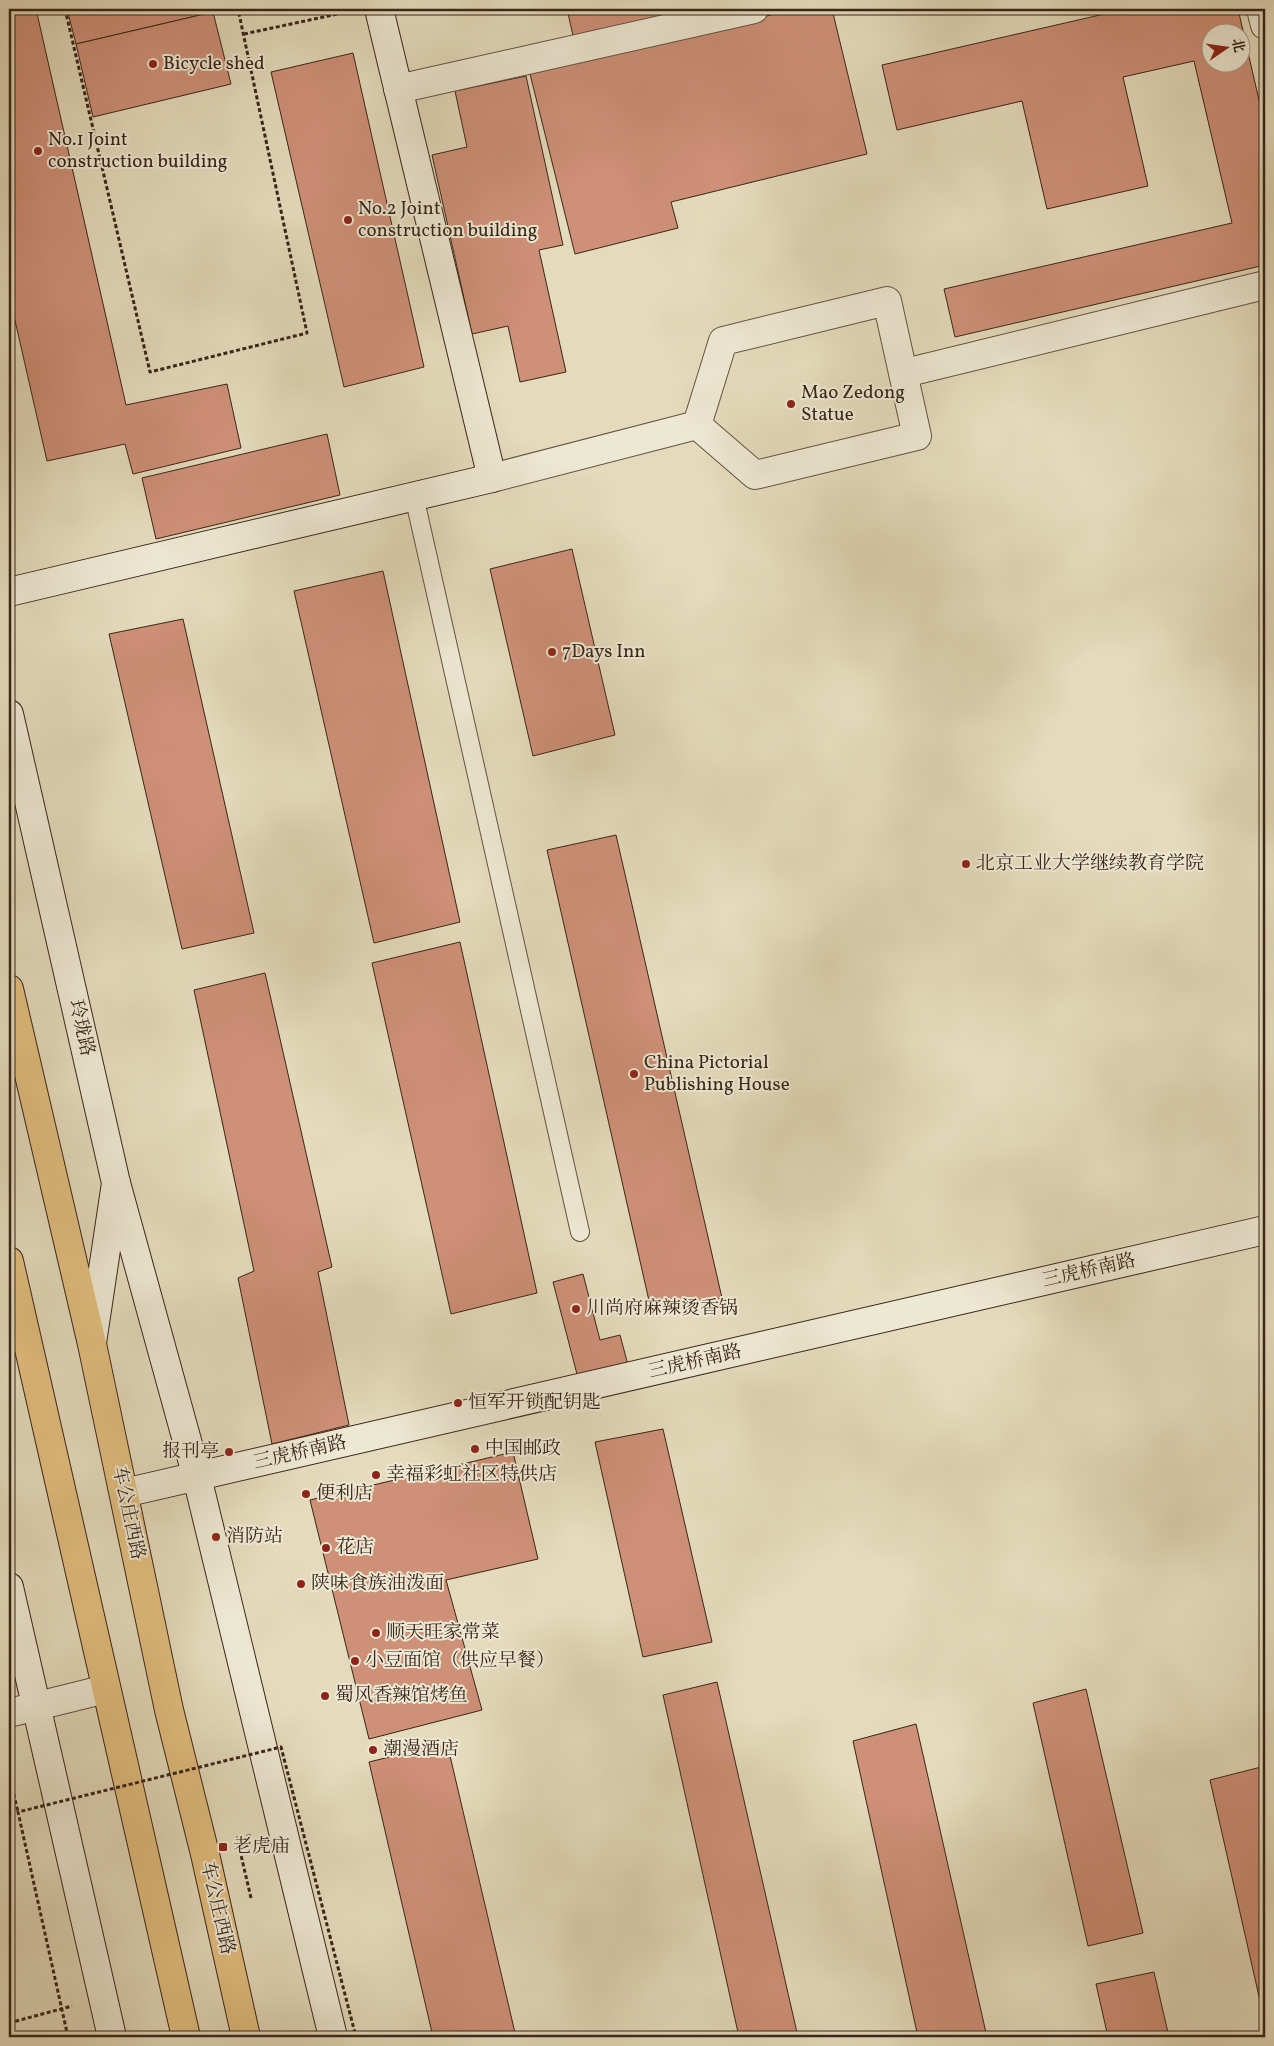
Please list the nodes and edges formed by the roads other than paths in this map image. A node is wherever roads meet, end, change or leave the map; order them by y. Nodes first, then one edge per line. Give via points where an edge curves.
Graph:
1 (379, 9) edge
2 (754, 9) edge
3 (1261, 9) edge
4 (1265, 25) edge
5 (398, 89) junction
6 (1265, 285) edge
7 (905, 373) junction
8 (697, 425) junction
9 (492, 478) junction
10 (414, 496) junction
11 (9, 592) edge
12 (9, 714) edge
13 (9, 989) edge
14 (116, 1183) junction
15 (1265, 1230) edge
16 (580, 1232) dead end
17 (9, 1261) edge
18 (92, 1344) junction
19 (197, 1477) junction
20 (124, 1493) junction
21 (9, 1587) edge
22 (106, 1689) junction
23 (36, 1706) junction
24 (9, 1714) edge
25 (112, 2037) edge
26 (186, 2037) edge
27 (246, 2037) edge
28 (333, 2037) edge

1 - 5 street
2 - 5 street
3 - 4 street
5 - 9 street
6 - 7 street
7 - 8 street via 917,436 756,475
7 - 8 street via 887,301 723,340
8 - 9 street
9 - 10 street
10 - 11 street
10 - 16 lane
12 - 14 street, 玲珑路
13 - 18 main road, 车公庄西路
14 - 18 street, 玲珑路
14 - 19 street
15 - 19 street, 三虎桥南路
17 - 22 main road
18 - 20 main road, 车公庄西路
19 - 20 street, 三虎桥南路
19 - 28 street
20 - 27 main road, 车公庄西路 via 169,1710
21 - 23 street
22 - 23 street
22 - 26 main road
23 - 24 street
23 - 25 street

